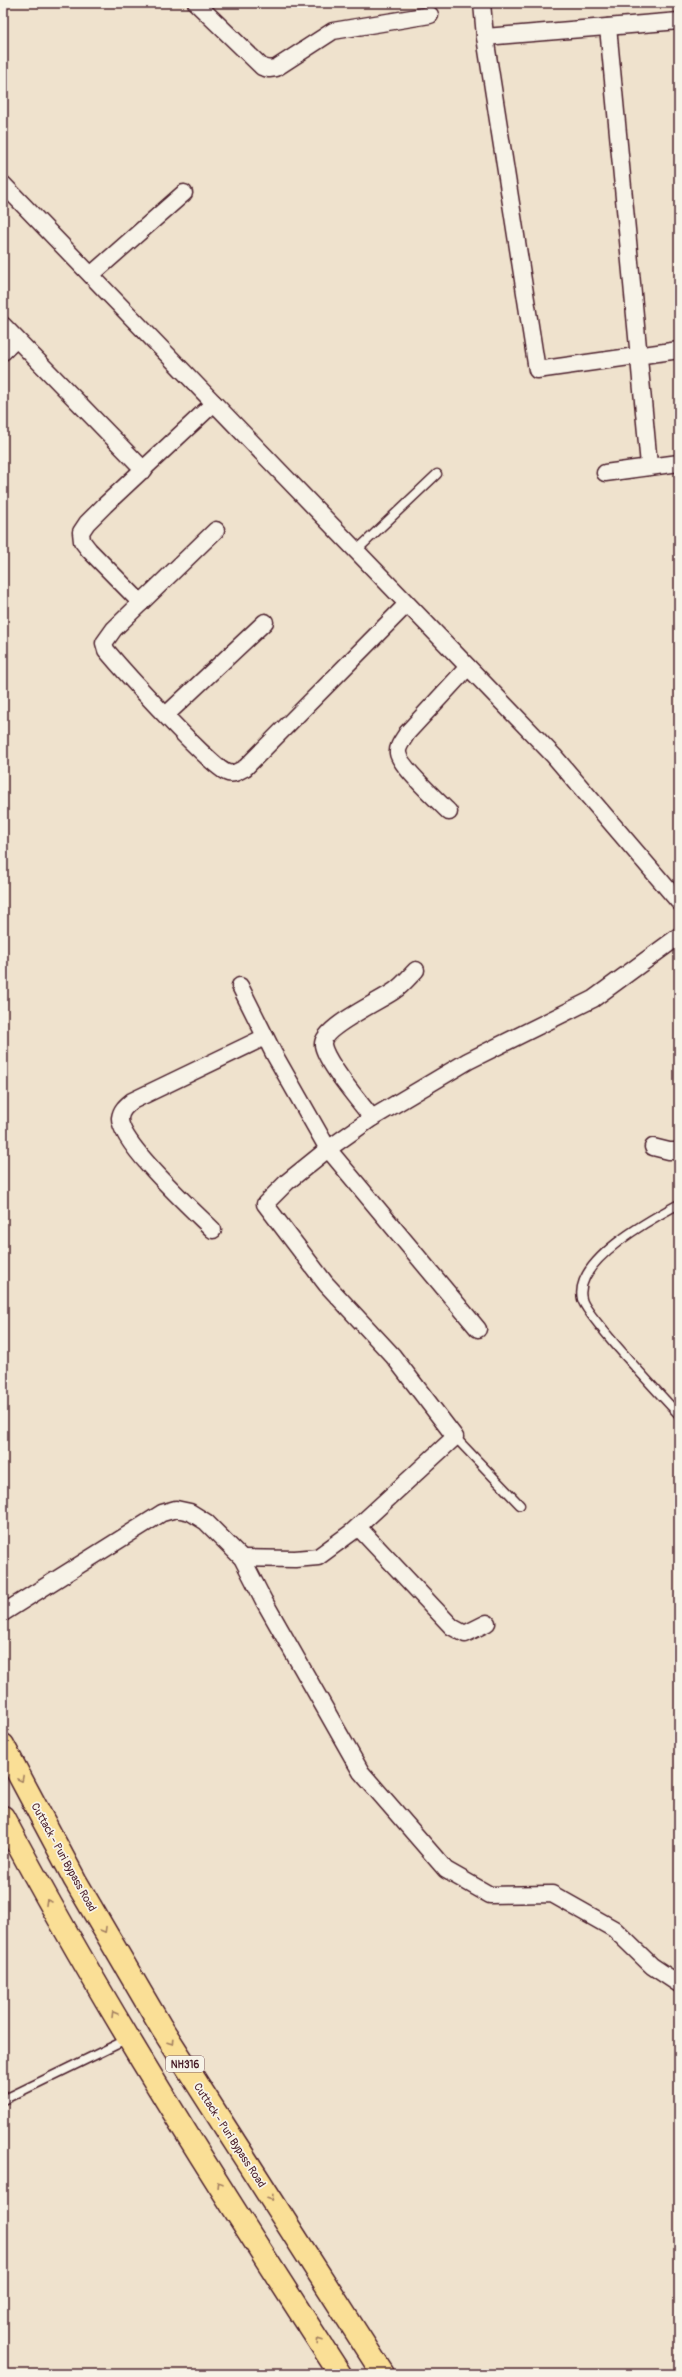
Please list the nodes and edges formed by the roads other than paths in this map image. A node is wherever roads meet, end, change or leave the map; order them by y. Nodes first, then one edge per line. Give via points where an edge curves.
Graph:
1 (196, 3) edge
2 (482, 3) edge
3 (430, 15) dead end
4 (679, 21) edge
5 (608, 27) junction
6 (485, 37) junction
7 (3, 184) edge
8 (184, 194) dead end
9 (91, 275) junction
10 (3, 326) edge
11 (16, 340) junction
12 (679, 350) edge
13 (3, 352) edge
14 (638, 356) junction
15 (214, 403) junction
16 (679, 463) edge
17 (649, 465) junction
18 (144, 470) junction
19 (605, 473) dead end
20 (437, 474) dead end
21 (216, 530) dead end
22 (356, 551) junction
23 (141, 603) junction
24 (407, 604) junction
25 (265, 622) dead end
26 (468, 667) junction
27 (166, 715) junction
28 (449, 812) dead end
29 (677, 896) edge
30 (679, 936) edge
31 (416, 970) dead end
32 (240, 986) dead end
33 (265, 1037) junction
34 (372, 1118) junction
35 (653, 1147) dead end
36 (328, 1149) junction
37 (679, 1151) edge
38 (679, 1204) edge
39 (213, 1230) dead end
40 (478, 1329) dead end
41 (679, 1415) edge
42 (455, 1437) junction
43 (520, 1505) dead end
44 (358, 1527) junction
45 (242, 1558) junction
46 (3, 1613) edge
47 (487, 1623) dead end
48 (3, 1745) edge
49 (3, 1817) edge
50 (679, 1984) edge
51 (129, 2038) junction
52 (3, 2100) edge
53 (340, 2374) edge
54 (383, 2374) edge

1 - 3 street via 233,37 255,62 269,69 276,68 333,31
2 - 6 street
4 - 5 street
5 - 6 street
5 - 14 street
6 - 14 street via 537,370
7 - 9 street
8 - 9 street
9 - 15 street
10 - 11 street
11 - 13 street
11 - 18 street
12 - 14 street
14 - 17 street
15 - 18 street
15 - 22 street
16 - 17 street
17 - 19 street
18 - 23 street via 87,523 81,532 82,541
20 - 22 lane
21 - 23 street
22 - 24 street
23 - 27 street via 104,643 106,650 118,664
24 - 26 street
24 - 27 street via 245,768 234,774 221,770
25 - 27 street
26 - 28 street via 407,733 398,753 404,766
26 - 29 street via 554,756
30 - 34 street via 593,999 468,1061
31 - 34 street via 396,990 340,1023 324,1038 323,1044 330,1061
32 - 33 street
33 - 36 street
33 - 39 street via 132,1101 122,1110 120,1119 123,1131 163,1182
34 - 36 street
35 - 37 street
36 - 40 street
36 - 42 street via 287,1182 265,1204 326,1284 393,1356
38 - 41 lane via 650,1219 598,1258 586,1274 581,1290 582,1300 595,1319
42 - 43 lane
42 - 44 street
44 - 45 street via 318,1557
44 - 47 street via 452,1627 465,1634
45 - 46 street via 206,1522 190,1512 176,1509 162,1513
45 - 50 street via 361,1772 446,1870 490,1895 552,1894 614,1928 652,1966
48 -> 54 highway, Cuttack - Puri Bypass Road / NH316 via 75,1880 161,2026
51 -> 49 highway, NH316 via 80,1958
51 - 52 lane
53 -> 51 highway, NH316

